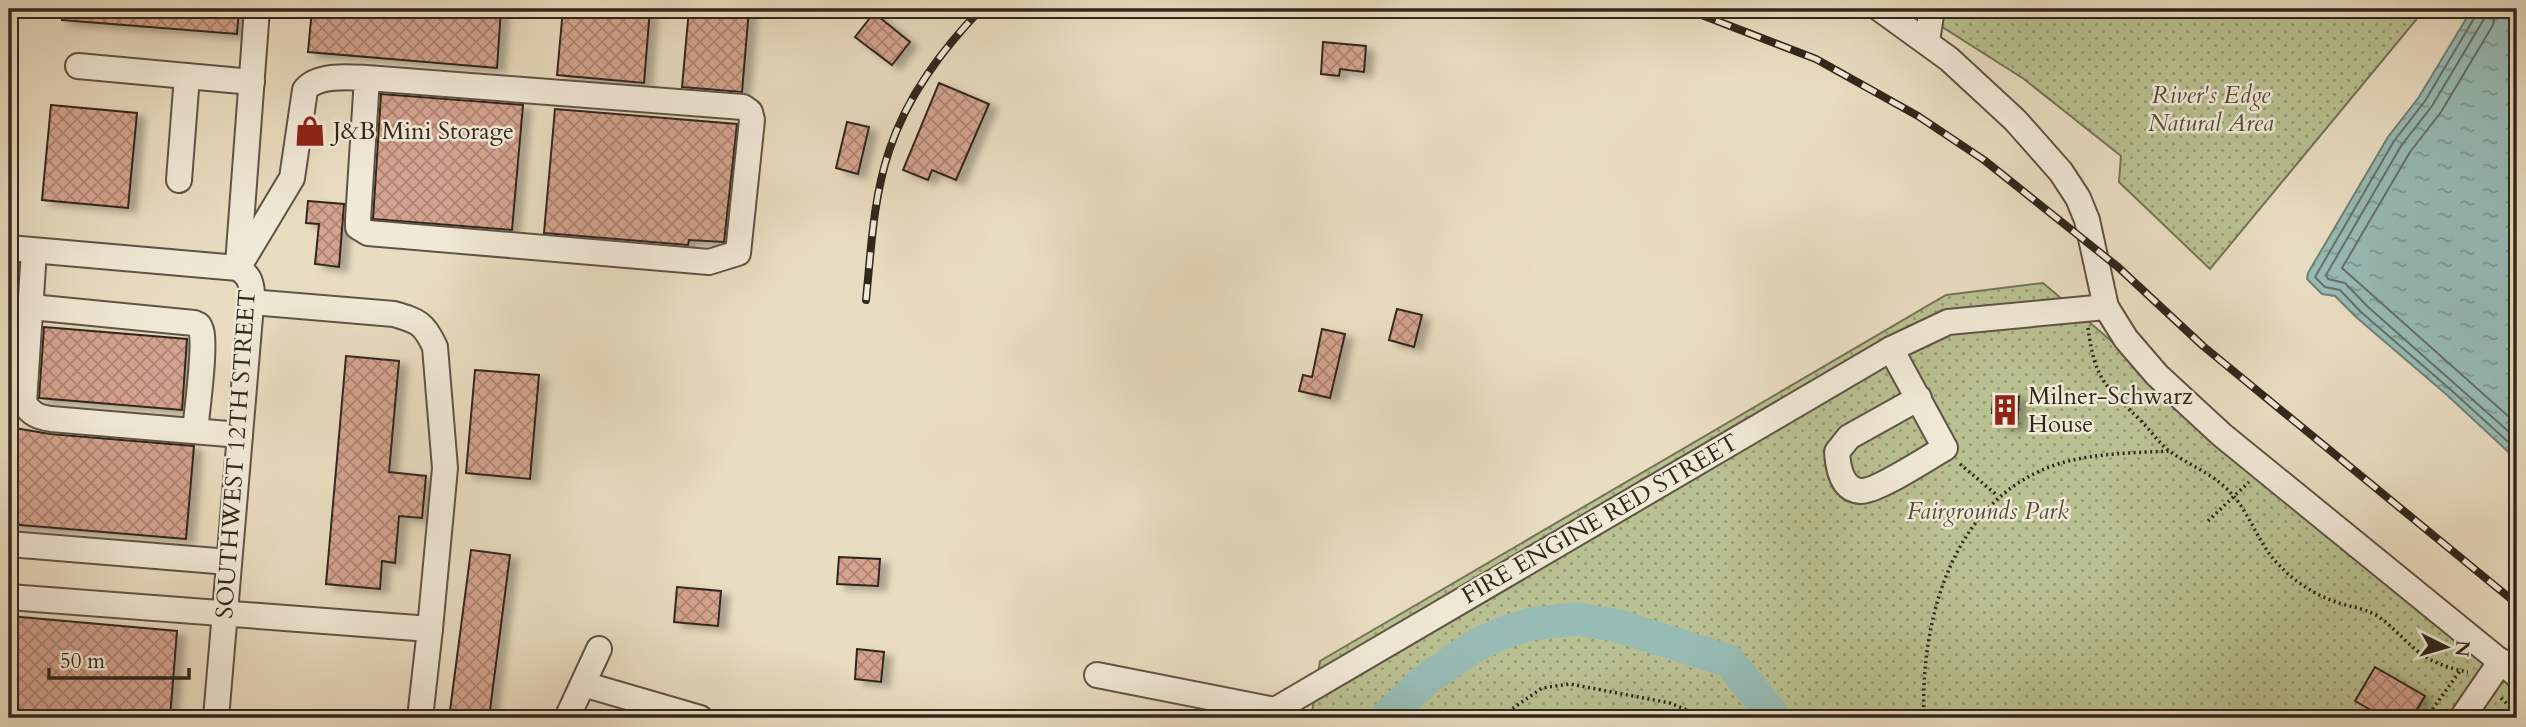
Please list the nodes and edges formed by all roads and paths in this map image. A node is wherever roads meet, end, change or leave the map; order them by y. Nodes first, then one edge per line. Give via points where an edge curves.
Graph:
1 (257, 9) edge
2 (1881, 9) edge
3 (1932, 9) edge
4 (1927, 41) junction
5 (78, 66) dead end
6 (187, 76) junction
7 (368, 78) junction
8 (252, 82) junction
9 (179, 180) dead end
10 (9, 248) edge
11 (34, 251) junction
12 (242, 271) junction
13 (251, 302) junction
14 (31, 307) junction
15 (2096, 307) junction
16 (1891, 349) junction
17 (1919, 398) junction
18 (195, 431) junction
19 (240, 435) junction
20 (1945, 448) junction
21 (2169, 452) junction
22 (2263, 468) junction
23 (1998, 496) junction
24 (2234, 496) junction
25 (2208, 522) dead end
26 (9, 544) edge
27 (229, 562) junction
28 (9, 597) edge
29 (224, 615) junction
30 (430, 629) junction
31 (599, 649) dead end
32 (2509, 668) edge
33 (2460, 671) junction
34 (1097, 675) dead end
35 (583, 684) junction
36 (2486, 684) junction
37 (2517, 713) edge
38 (216, 718) edge
39 (420, 718) edge
40 (567, 718) edge
41 (700, 718) edge
42 (1499, 718) edge
43 (1707, 718) edge
44 (1924, 718) edge
45 (2426, 718) edge
46 (2462, 718) edge

1 - 8 street, SOUTHWEST 12TH STREET
2 - 4 street
3 - 4 street
4 - 15 street via 2015,120 2078,198 2087,220
5 - 6 street
6 - 8 street
6 - 9 street
7 - 7 street via 743,107 752,120 738,253 709,262 368,233 358,220
7 - 12 street via 327,78 307,85 292,178
8 - 12 street, SOUTHWEST 12TH STREET
10 - 11 street
11 - 12 street
11 - 14 street
12 - 13 street, SOUTHWEST 12TH STREET via 251,283
13 - 19 street, SOUTHWEST 12TH STREET
13 - 30 street via 394,314 416,320 427,330 435,346 445,468
14 - 18 street via 24,403 30,412 51,419
14 - 18 street via 199,325 202,340
15 - 16 street, FIRE ENGINE RED STREET via 1948,322
15 - 21 path via 2090,341 2101,377
15 - 22 street via 2157,375
16 - 17 street
16 - 34 street, FIRE ENGINE RED STREET via 1275,710
17 - 20 street
17 - 20 street via 1849,437 1837,452 1838,472 1848,486 1861,491
18 - 19 street
19 - 27 street, SOUTHWEST 12TH STREET
20 - 23 path
21 - 23 path via 2058,464
21 - 24 path via 2214,478
22 - 24 path
22 - 32 street
23 - 44 path via 1962,543 1940,595 1924,666
24 - 25 path
24 - 33 path via 2267,551 2290,576 2324,597 2375,615 2422,655
26 - 27 street
27 - 29 street, SOUTHWEST 12TH STREET
28 - 29 street
29 - 30 street
29 - 38 street, SOUTHWEST 12TH STREET
30 - 39 street
31 - 35 street
32 - 36 street
33 - 36 path via 2473,673
33 - 45 path
35 - 40 street
35 - 41 street
36 - 37 path
36 - 46 street
42 - 43 path via 1542,688 1570,684 1670,703

